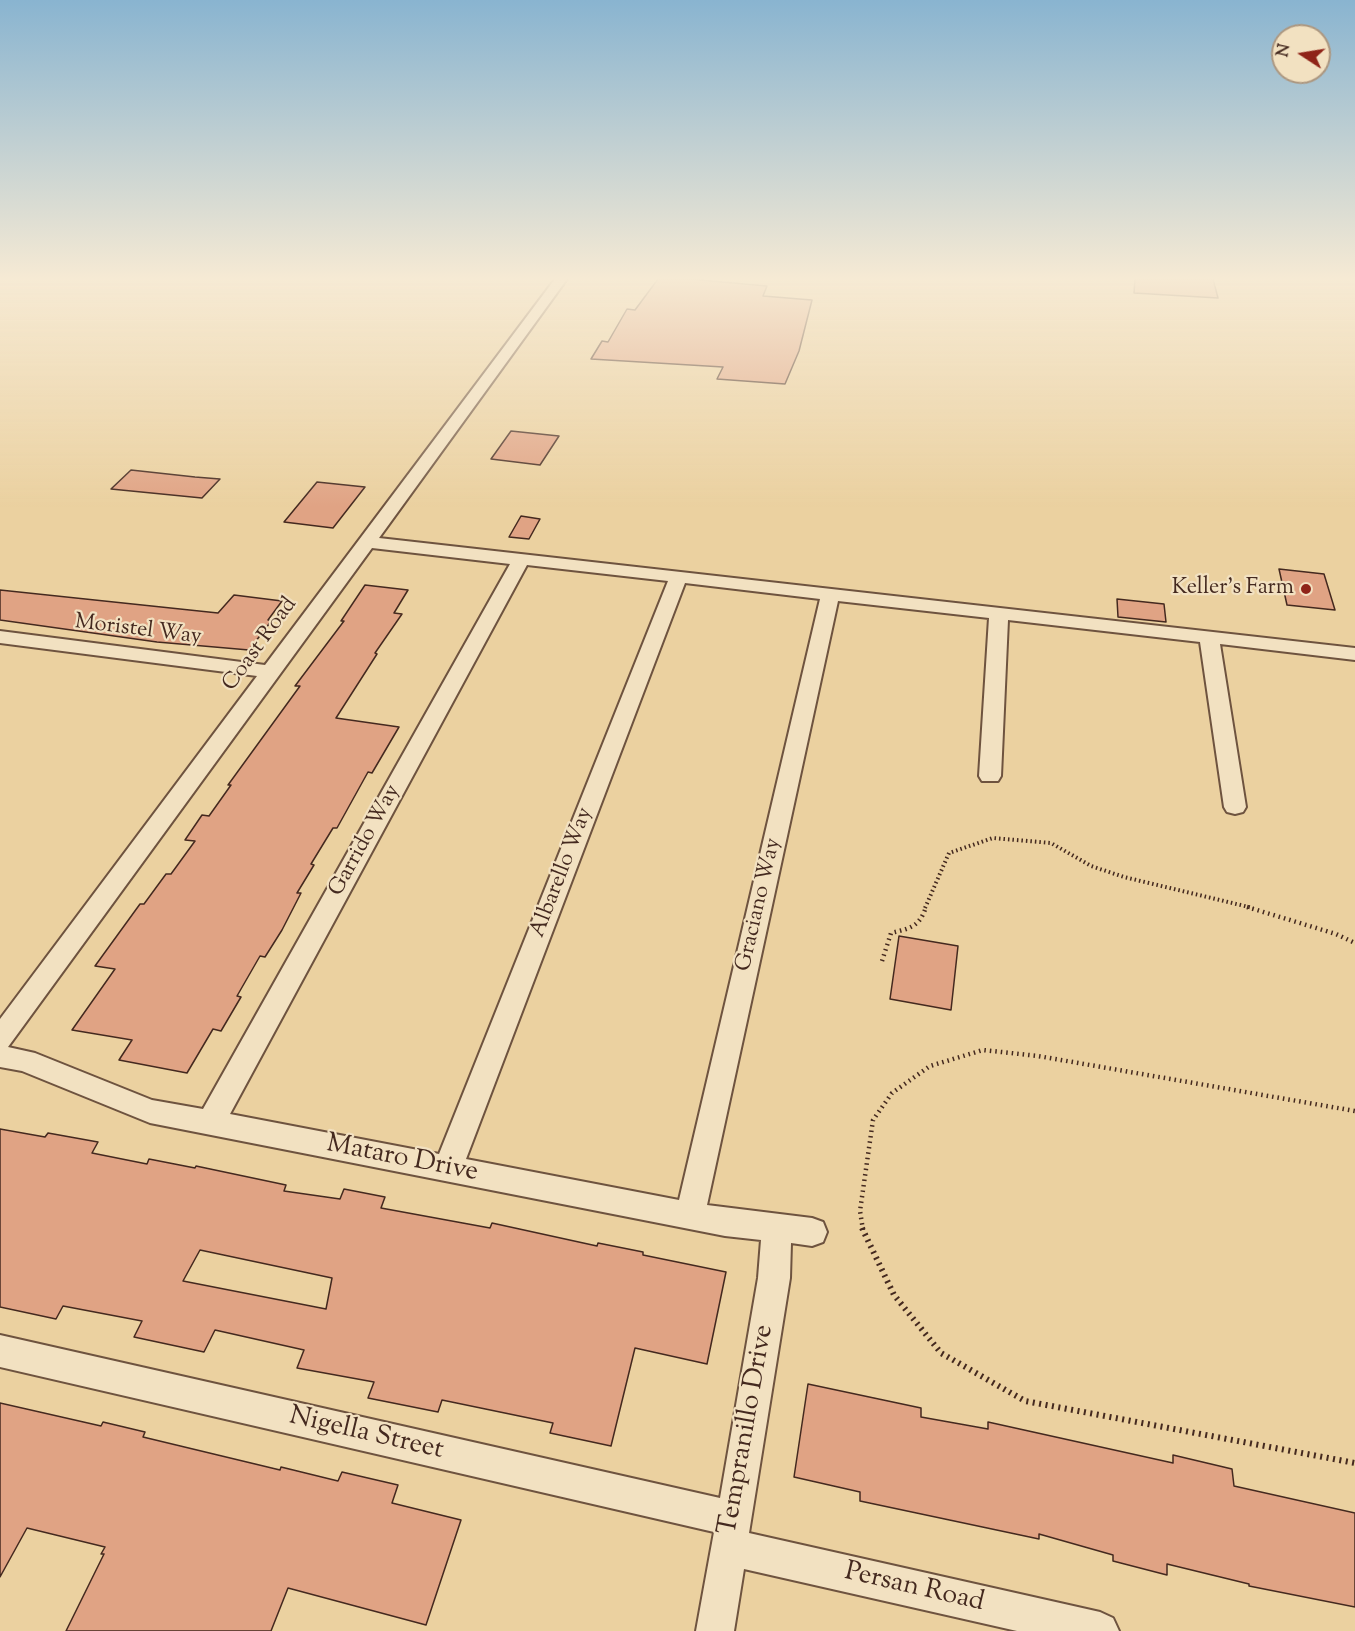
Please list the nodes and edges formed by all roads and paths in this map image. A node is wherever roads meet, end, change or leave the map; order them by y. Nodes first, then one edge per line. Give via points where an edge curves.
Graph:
1 (505, 355) edge
2 (367, 542) junction
3 (521, 560) junction
4 (678, 578) junction
5 (830, 595) junction
6 (999, 614) junction
7 (0, 637) edge
8 (1209, 637) junction
9 (1355, 654) edge
10 (270, 672) junction
11 (990, 776) dead end
12 (1235, 807) dead end
13 (1355, 944) edge
14 (882, 961) dead end
15 (0, 1039) edge
16 (0, 1056) edge
17 (1355, 1111) edge
18 (211, 1122) junction
19 (448, 1169) junction
20 (690, 1215) junction
21 (777, 1229) junction
22 (812, 1232) dead end
23 (0, 1351) edge
24 (1355, 1463) edge
25 (731, 1533) junction
26 (715, 1631) edge
27 (1100, 1631) edge

1 - 2 street, Coast Road
2 - 3 street
2 - 10 street, Coast Road
3 - 4 street
3 - 18 street, Garrido Way
4 - 5 street
4 - 19 street, Albarello Way
5 - 6 street
5 - 20 street, Graciano Way
6 - 8 street
6 - 11 street
7 - 10 street, Moristel Way
8 - 9 street
8 - 12 street
10 - 15 street, Coast Road
13 - 14 path via 1336,934 1253,908 1124,877 1091,866 1051,843 993,838 949,853 921,921 891,933
16 - 18 street, Mataro Drive via 25,1061 150,1111
17 - 24 path via 983,1050 930,1066 892,1093 873,1120 860,1211 863,1233 894,1295 941,1353 1025,1401
18 - 19 street, Mataro Drive
19 - 20 street, Mataro Drive
20 - 21 street, Mataro Drive
21 - 22 street, Mataro Drive
21 - 25 street, Tempranillo Drive via 774,1278
23 - 25 street, Nigella Street
25 - 26 street, Tempranillo Drive
25 - 27 street, Persan Road

